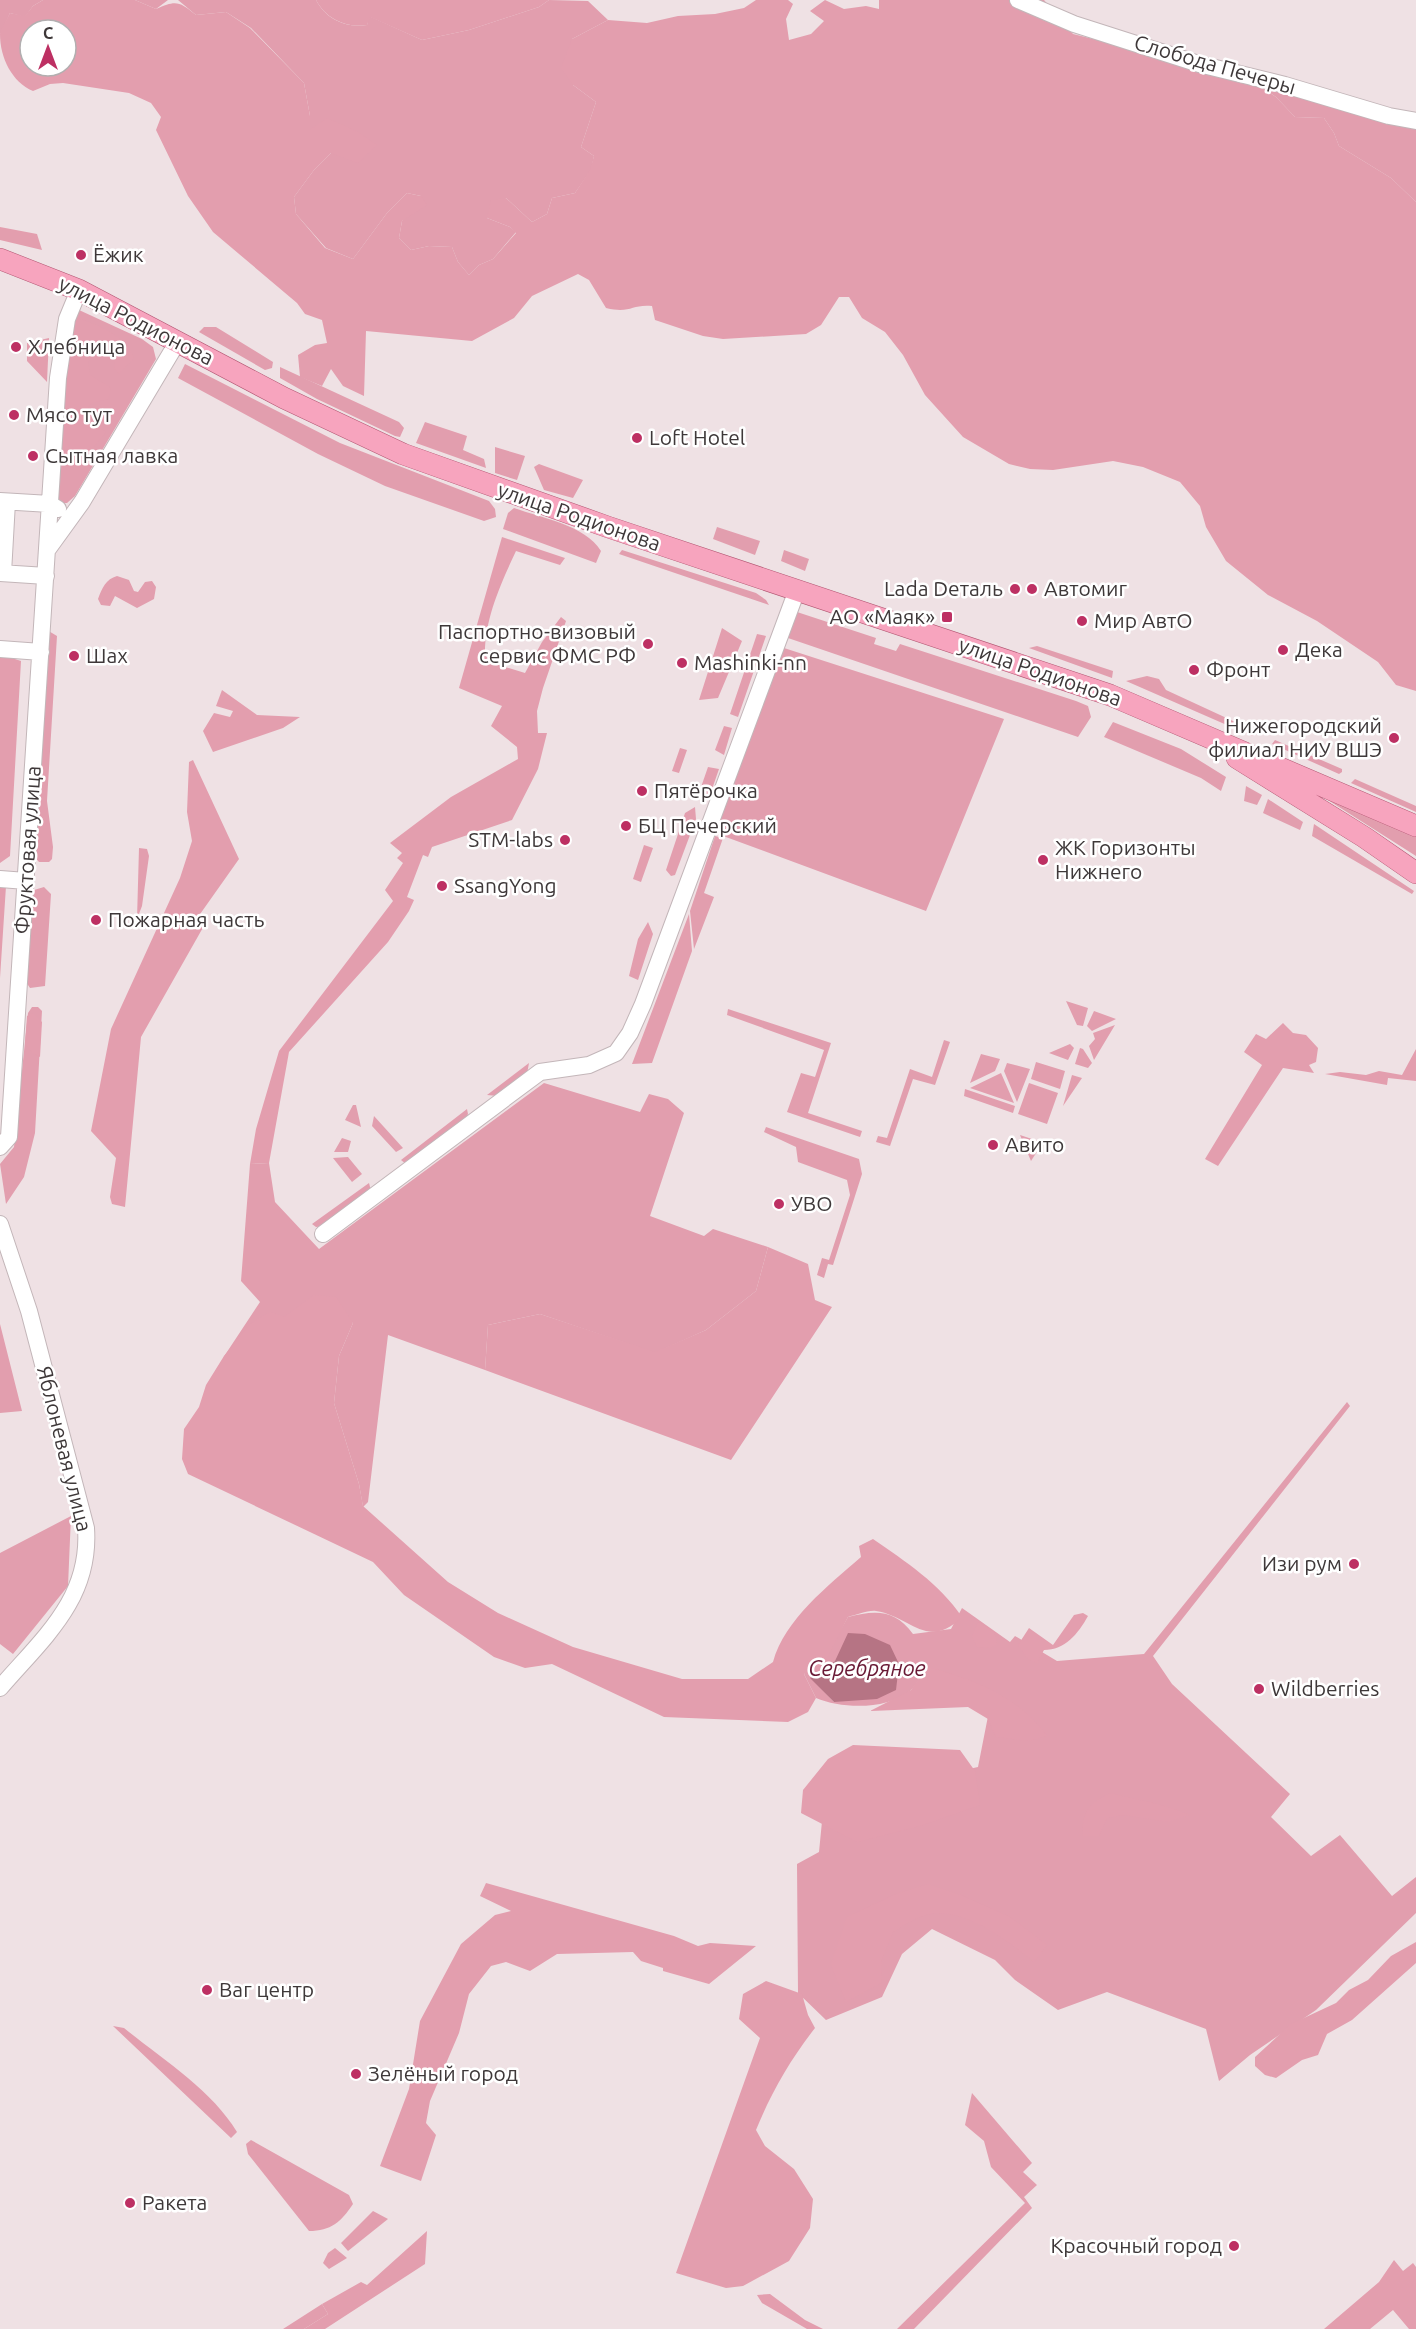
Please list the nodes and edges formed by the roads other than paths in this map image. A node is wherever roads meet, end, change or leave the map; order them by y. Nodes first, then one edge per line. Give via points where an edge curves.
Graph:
1 (1018, 0) edge
2 (1416, 121) edge
3 (0, 260) edge
4 (79, 290) junction
5 (178, 341) junction
6 (4, 502) edge
7 (50, 504) junction
8 (75, 511) junction
9 (47, 550) junction
10 (2, 573) edge
11 (46, 576) junction
12 (797, 590) junction
13 (0, 649) edge
14 (41, 652) junction
15 (1180, 723) junction
16 (1416, 826) edge
17 (1416, 873) edge
18 (0, 879) edge
19 (26, 881) junction
20 (0, 1147) edge
21 (0, 1224) edge
22 (323, 1234) dead end
23 (0, 1688) edge

1 - 2 street, Слобода Печеры via 1074,24 1198,64
3 - 4 main road, улица Родионова
4 - 5 main road, улица Родионова
4 - 7 street, Фруктовая улица via 67,319 62,347
5 - 8 street
5 - 12 main road, улица Родионова via 284,398 403,454
6 - 7 street
6 - 10 street
7 - 8 street via 59,510
7 - 9 street, Фруктовая улица
8 - 9 street
9 - 11 street, Фруктовая улица
10 - 11 street
11 - 14 street, Фруктовая улица
12 - 15 main road, улица Родионова via 1010,660
12 - 22 street via 643,1004 616,1053 589,1065 540,1072
13 - 14 street
14 - 19 street, Фруктовая улица
15 - 16 main road, улица Родионова
15 - 17 main road, улица Родионова
18 - 19 street
19 - 20 street, Фруктовая улица via 9,1137
21 - 23 street, Яблоневая улица via 32,1322 84,1519 87,1553 80,1584 68,1606

